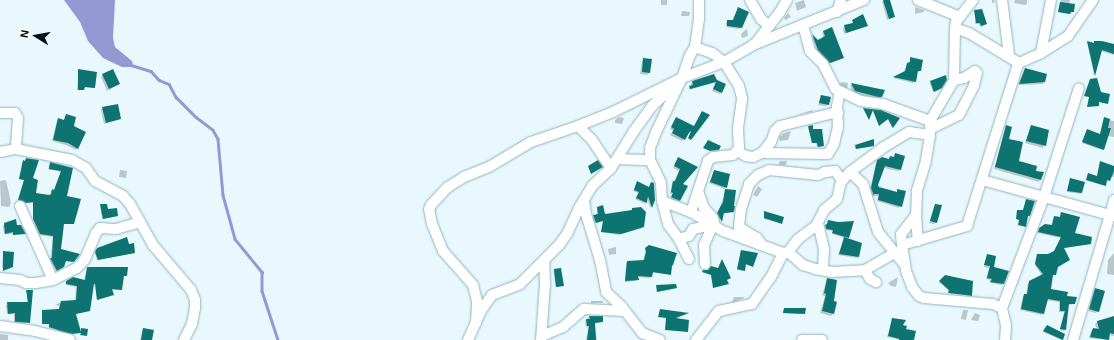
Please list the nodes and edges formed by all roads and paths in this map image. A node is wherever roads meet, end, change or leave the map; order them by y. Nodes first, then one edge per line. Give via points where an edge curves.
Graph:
1 (700, 0) edge
2 (750, 0) edge
3 (787, 0) edge
4 (841, 0) edge
5 (864, 0) edge
6 (918, 0) edge
7 (973, 0) edge
8 (1002, 0) edge
9 (1051, 0) edge
10 (1093, 0) edge
11 (837, 12) junction
12 (960, 17) junction
13 (803, 25) junction
14 (769, 26) junction
15 (955, 28) junction
16 (754, 45) junction
17 (695, 47) junction
18 (1041, 53) junction
19 (1009, 55) junction
20 (724, 62) junction
21 (1019, 63) junction
22 (682, 78) junction
23 (954, 80) junction
24 (1080, 88) dead end
25 (840, 91) junction
26 (838, 112) junction
27 (0, 113) edge
28 (578, 126) junction
29 (930, 128) junction
30 (16, 149) junction
31 (737, 151) junction
32 (0, 152) edge
33 (762, 153) junction
34 (617, 159) junction
35 (650, 160) junction
36 (611, 168) junction
37 (850, 172) junction
38 (842, 180) junction
39 (982, 180) junction
40 (698, 190) junction
41 (1044, 197) junction
42 (584, 200) junction
43 (1114, 200) edge
44 (662, 201) junction
45 (20, 206) dead end
46 (692, 212) junction
47 (916, 215) junction
48 (1112, 216) edge
49 (140, 222) junction
50 (818, 223) junction
51 (714, 225) junction
52 (679, 239) junction
53 (918, 241) junction
54 (763, 246) junction
55 (898, 249) junction
56 (785, 253) junction
57 (689, 259) dead end
58 (544, 260) junction
59 (780, 263) junction
60 (705, 264) dead end
61 (803, 265) junction
62 (823, 270) junction
63 (865, 270) junction
64 (0, 278) edge
65 (53, 280) junction
66 (876, 282) dead end
67 (1002, 308) junction
68 (625, 311) junction
69 (476, 323) junction
70 (0, 326) edge
71 (541, 338) edge
72 (70, 340) edge
73 (184, 340) edge
74 (468, 340) edge
75 (660, 340) edge
76 (696, 340) edge
77 (802, 340) edge
78 (822, 340) edge
79 (1005, 340) edge
80 (1073, 340) edge

1 - 17 street
2 - 14 street
3 - 14 street
4 - 11 street
5 - 11 street
6 - 12 street
7 - 12 street
8 - 19 street
9 - 18 street
10 - 18 street via 1068,36
11 - 13 street
12 - 15 street
13 - 16 street
13 - 25 street via 810,51 823,64 829,78
14 - 16 street
15 - 19 street
15 - 23 street
16 - 20 street
17 - 20 street via 712,53
17 - 22 street
18 - 21 street
19 - 21 street
20 - 22 street
20 - 31 street via 739,86 742,98 738,128 740,143
21 - 39 street
22 - 28 street
22 - 34 street via 652,106
22 - 35 street via 656,132 650,148
23 - 29 street
23 - 29 street via 964,78 975,71 976,73 974,85 959,115
24 - 41 street
25 - 26 street via 837,97
25 - 29 street via 861,101 883,104
26 - 33 street via 780,126
26 - 33 street via 835,138 828,154
27 - 30 street via 15,114 18,118
28 - 36 street via 592,140
28 - 69 street via 531,142 489,167 464,177 448,187 431,205 430,213 437,240 449,260 473,285 477,301
29 - 37 street via 909,132
29 - 47 street via 926,162 917,190
30 - 32 street
30 - 49 street via 79,163 95,181 123,196
31 - 33 street via 753,157
31 - 40 street via 728,156 710,158
34 - 35 street
34 - 36 street
35 - 44 street via 662,183
36 - 42 street via 592,186
37 - 38 street
37 - 55 street via 863,184 878,232
38 - 50 street via 837,199 824,210
38 - 54 street via 835,171 818,175 769,170 758,175 749,184 741,209 739,227 757,238
39 - 41 street
39 - 53 street via 967,226
40 - 46 street
40 - 51 street via 704,208 713,218
41 - 48 street
41 - 67 street
42 - 58 street via 567,234
42 - 68 street via 606,292
43 - 48 street
44 - 46 street
44 - 52 street via 668,224
45 - 65 street
46 - 51 street
47 - 53 street
47 - 55 street via 901,234
48 - 80 street
49 - 65 street via 116,229 100,228 85,259 77,268
49 - 73 street via 152,245 191,290 195,300 192,324
50 - 56 street
50 - 62 street via 824,249
51 - 52 street via 693,229 689,236
51 - 54 street
51 - 60 street via 704,245
52 - 57 street
53 - 55 street
54 - 56 street
55 - 63 street
55 - 67 street via 912,287 919,296 993,304
56 - 59 street
56 - 61 street
58 - 69 street via 516,286 492,295 486,301
58 - 71 street
59 - 61 street
59 - 76 street via 752,304 719,311
61 - 62 street
62 - 63 street
63 - 66 street via 870,279
64 - 65 street via 36,283
67 - 79 street via 1006,326
68 - 71 street via 584,308 563,327
68 - 75 street via 642,333
69 - 74 street
70 - 72 street
77 - 78 street

